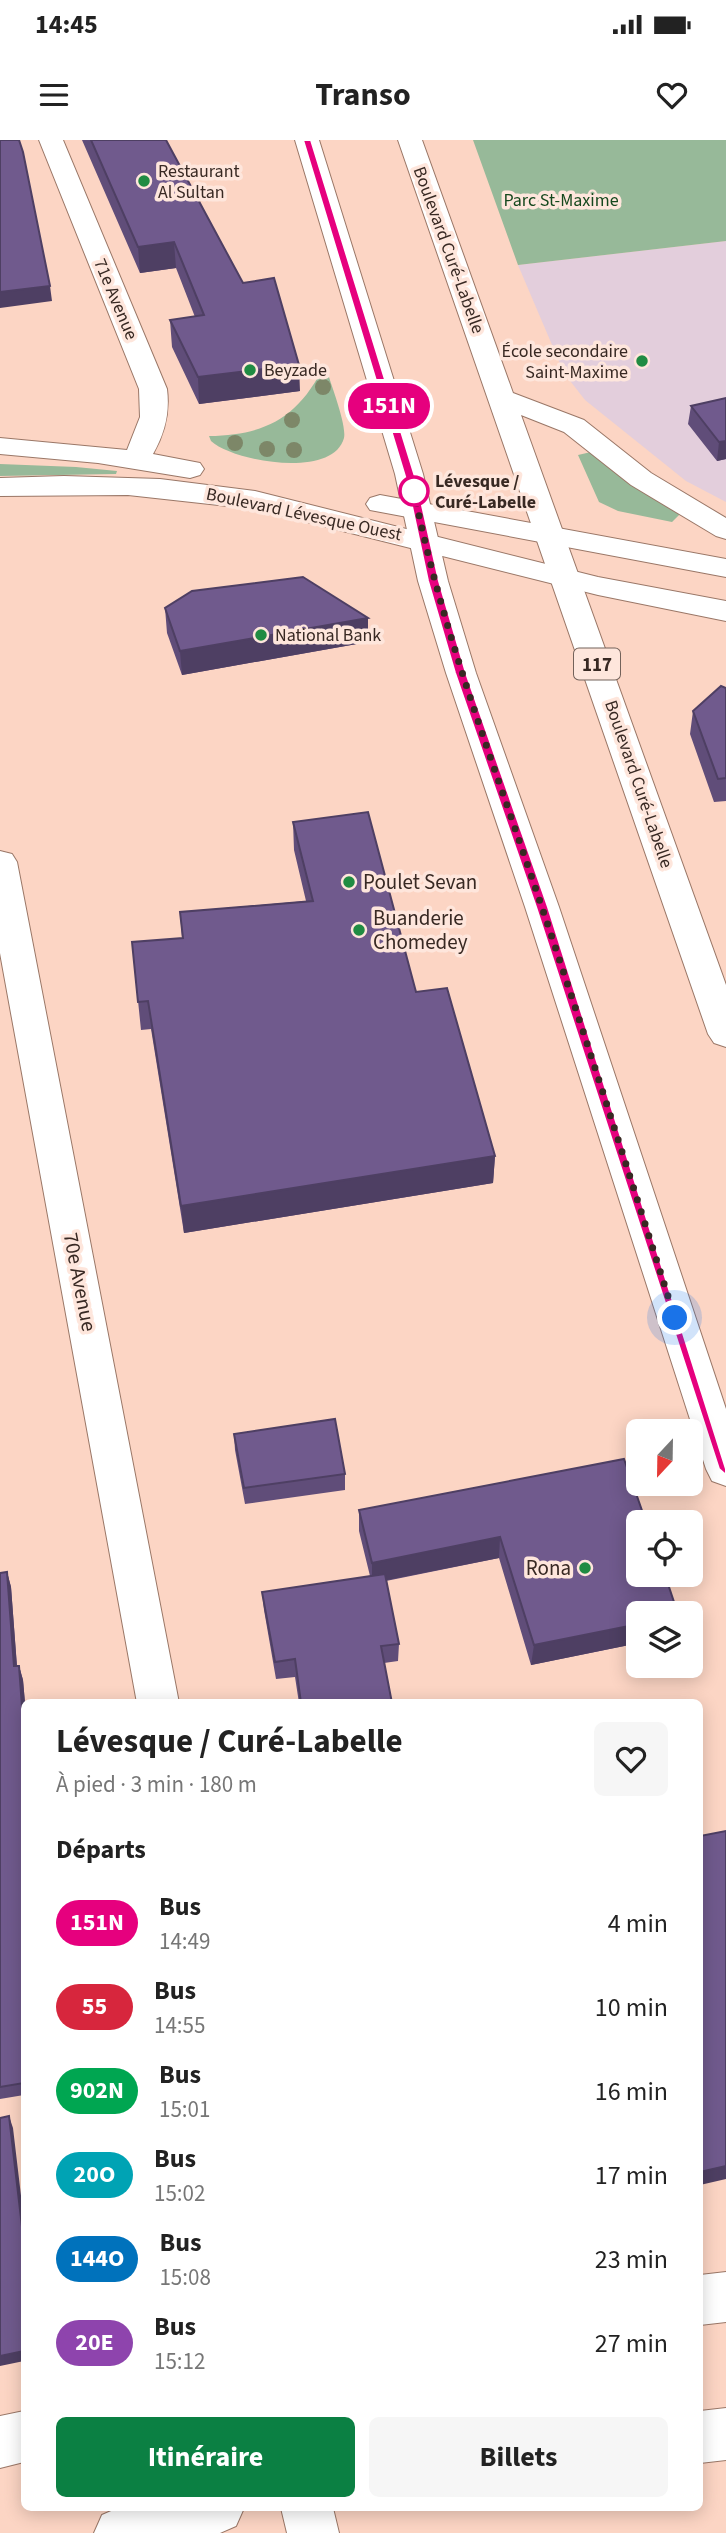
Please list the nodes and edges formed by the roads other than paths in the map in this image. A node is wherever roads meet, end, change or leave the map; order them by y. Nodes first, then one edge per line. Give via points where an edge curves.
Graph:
1 (51, 140) edge
2 (307, 140) edge
3 (410, 140) edge
4 (502, 398) junction
5 (0, 446) edge
6 (136, 459) junction
7 (0, 487) edge
8 (421, 526) junction
9 (726, 530) edge
10 (549, 535) junction
11 (726, 568) edge
12 (566, 578) junction
13 (726, 611) edge
14 (0, 862) edge
15 (726, 1034) edge
16 (726, 1469) edge
17 (157, 1699) edge
18 (726, 2297) edge
19 (703, 2300) edge
20 (726, 2434) edge
21 (703, 2437) edge
22 (21, 2438) edge
23 (0, 2442) edge
24 (206, 2511) edge
25 (308, 2511) edge
26 (120, 2533) edge
27 (313, 2533) edge

1 - 6 main road, 71e Avenue via 153,389 152,427
2 - 8 main road
3 - 4 main road, Boulevard Curé-Labelle / 117
4 - 9 main road via 574,426 641,479
4 - 10 main road, Boulevard Curé-Labelle / 117
5 - 6 main road, Boulevard Lévesque Ouest
6 - 8 main road, Boulevard Lévesque Ouest
7 - 8 main road, Boulevard Lévesque Ouest via 94,485 198,491
8 - 10 main road, Boulevard Lévesque Ouest
8 - 12 main road, Boulevard Lévesque Ouest
8 - 16 main road via 461,673
10 - 11 main road, Boulevard Lévesque Ouest
10 - 12 main road, Boulevard Curé-Labelle / 117
12 - 13 main road, Boulevard Lévesque Ouest
12 - 15 main road, Boulevard Curé-Labelle / 117
14 - 17 main road, 70e Avenue
18 - 19 main road
20 - 21 main road
22 - 23 main road
24 - 26 main road
25 - 27 main road

